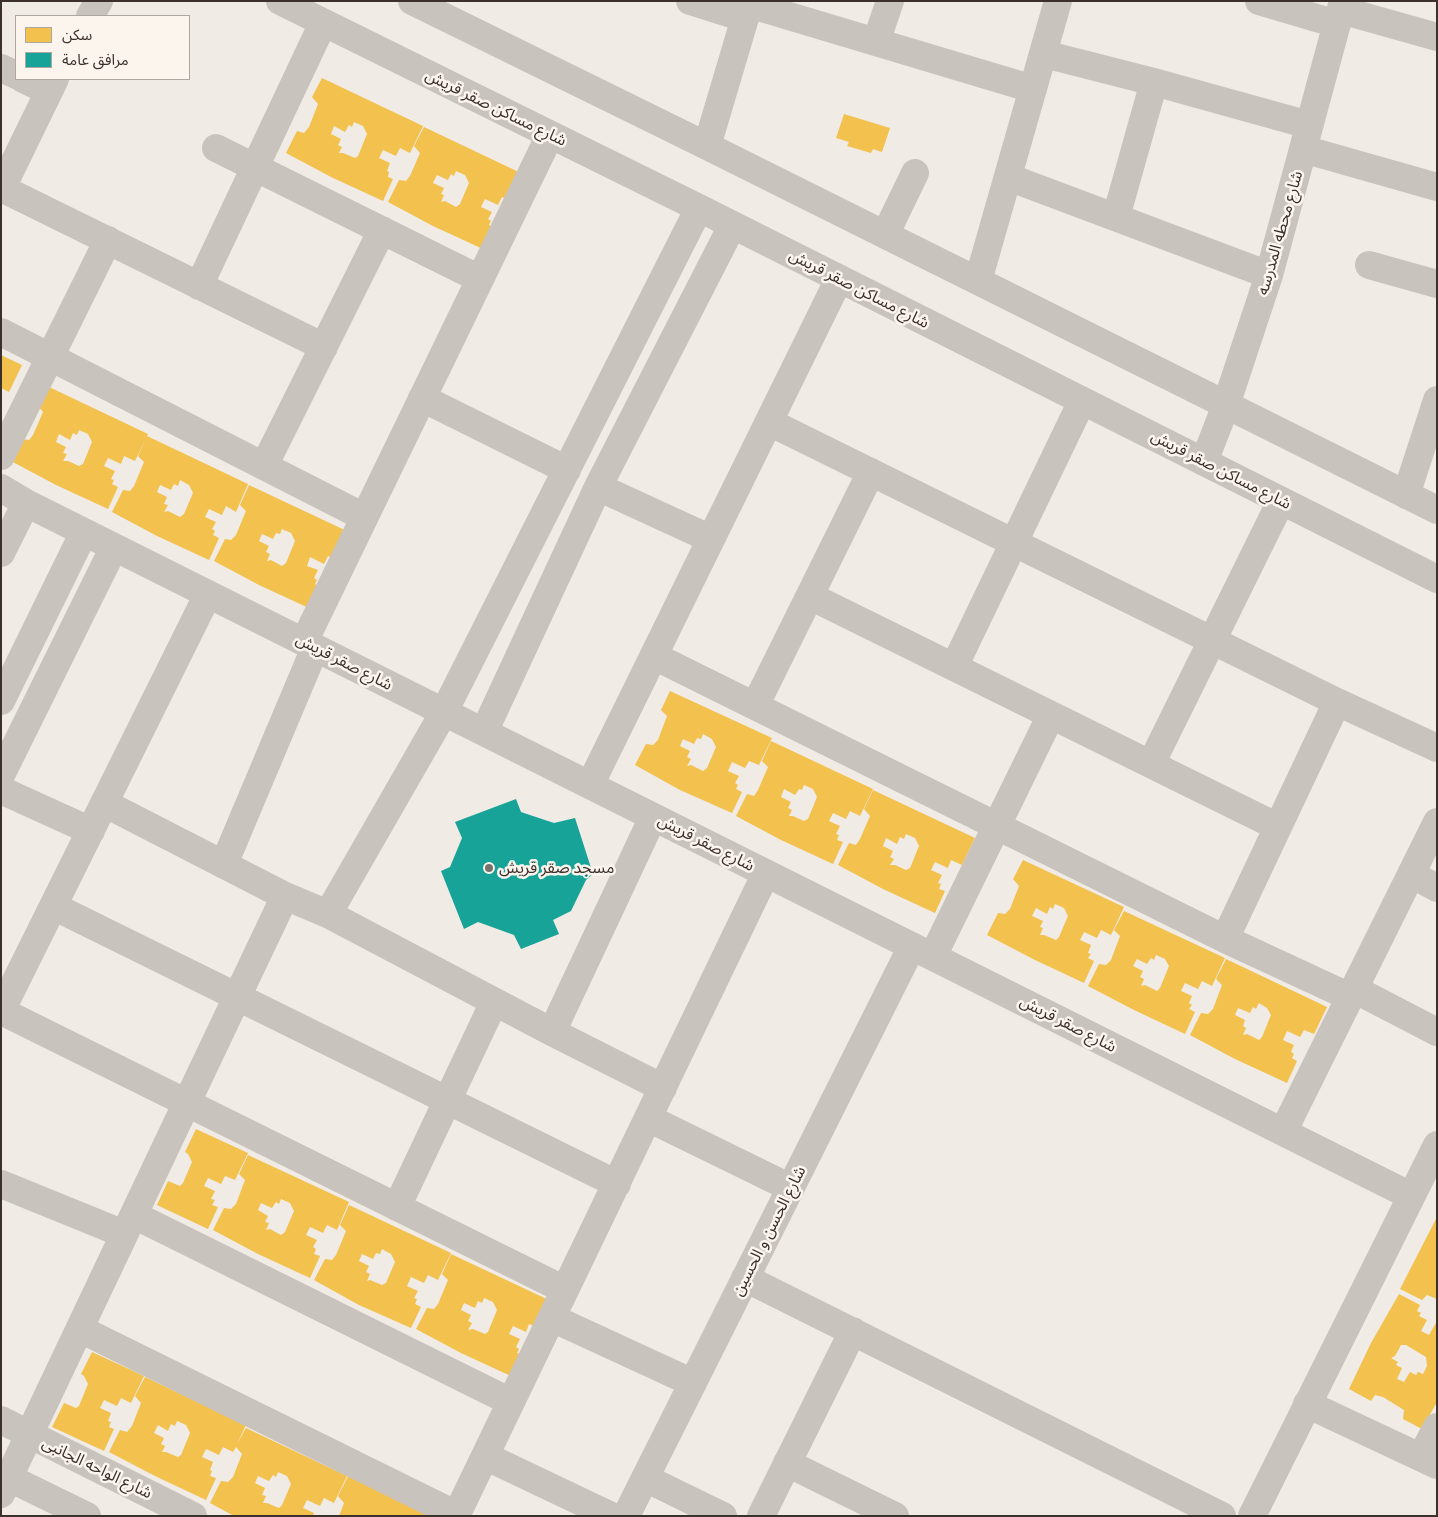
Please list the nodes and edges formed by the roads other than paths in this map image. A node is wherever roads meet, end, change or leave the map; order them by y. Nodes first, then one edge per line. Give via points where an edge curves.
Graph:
1 (99, 1) edge
2 (280, 1) edge
3 (412, 1) edge
4 (690, 1) edge
5 (890, 1) edge
6 (1058, 1) edge
7 (1259, 1) edge
8 (748, 8) edge
9 (1340, 12) edge
10 (91, 15) edge
11 (323, 22) junction
12 (1437, 37) edge
13 (876, 42) junction
14 (1044, 54) junction
15 (1, 68) edge
16 (15, 75) edge
17 (28, 80) edge
18 (1154, 82) junction
19 (52, 85) edge
20 (1033, 89) junction
21 (550, 135) junction
22 (1306, 137) junction
23 (707, 146) junction
24 (216, 148) dead end
25 (255, 167) junction
26 (915, 173) dead end
27 (1008, 177) junction
28 (1437, 187) edge
29 (2, 188) edge
30 (699, 208) junction
31 (1116, 217) junction
32 (732, 226) junction
33 (382, 230) junction
34 (885, 235) junction
35 (108, 240) junction
36 (1369, 265) dead end
37 (1270, 275) junction
38 (480, 279) junction
39 (839, 279) junction
40 (978, 282) junction
41 (1437, 284) edge
42 (199, 286) junction
43 (1, 332) edge
44 (324, 347) junction
45 (51, 357) junction
46 (422, 398) junction
47 (1437, 400) edge
48 (1082, 401) junction
49 (1226, 405) junction
50 (769, 422) junction
51 (1433, 429) edge
52 (1, 456) edge
53 (1204, 462) junction
54 (264, 466) junction
55 (567, 470) junction
56 (871, 472) junction
57 (598, 487) junction
58 (1, 488) edge
59 (1406, 495) junction
60 (1281, 500) junction
61 (26, 503) junction
62 (1437, 510) edge
63 (364, 516) junction
64 (84, 532) junction
65 (711, 539) junction
66 (1014, 542) junction
67 (114, 547) junction
68 (1, 552) edge
69 (1437, 579) edge
70 (208, 594) junction
71 (810, 596) junction
72 (1212, 640) junction
73 (309, 645) junction
74 (654, 656) junction
75 (954, 667) junction
76 (1, 701) edge
77 (1337, 702) junction
78 (755, 706) junction
79 (444, 712) junction
80 (1051, 715) junction
81 (484, 732) junction
82 (1437, 748) edge
83 (1151, 764) junction
84 (1, 774) edge
85 (590, 785) junction
86 (1, 790) edge
87 (104, 804) junction
88 (653, 817) junction
89 (1437, 822) edge
90 (997, 826) junction
91 (1278, 826) junction
92 (90, 831) junction
93 (224, 864) junction
94 (766, 873) junction
95 (1411, 874) junction
96 (1437, 888) edge
97 (285, 896) junction
98 (53, 906) junction
99 (328, 914) junction
100 (1225, 939) junction
101 (922, 951) junction
102 (1352, 993) junction
103 (237, 996) junction
104 (494, 1002) junction
105 (1, 1011) edge
106 (552, 1032) junction
107 (1437, 1032) edge
108 (663, 1088) junction
109 (447, 1100) junction
110 (187, 1103) junction
111 (648, 1118) junction
112 (1283, 1132) junction
113 (1437, 1145) edge
114 (1, 1184) edge
115 (617, 1184) junction
116 (791, 1188) junction
117 (1412, 1196) junction
118 (397, 1207) junction
119 (129, 1225) junction
120 (746, 1278) junction
121 (565, 1290) junction
122 (552, 1318) junction
123 (80, 1329) junction
124 (853, 1331) junction
125 (693, 1383) junction
126 (511, 1402) junction
127 (1307, 1404) junction
128 (1, 1420) edge
129 (1437, 1427) edge
130 (29, 1434) junction
131 (485, 1456) junction
132 (1429, 1461) edge
133 (787, 1463) junction
134 (645, 1478) junction
135 (4, 1482) edge
136 (456, 1515) edge
137 (86, 1516) edge
138 (193, 1516) edge
139 (611, 1516) edge
140 (626, 1516) edge
141 (723, 1516) edge
142 (761, 1516) edge
143 (895, 1516) edge
144 (1222, 1516) edge
145 (1252, 1516) edge

1 - 10 street
2 - 11 street, شارع مساكن صقر قريش
3 - 23 street
4 - 8 street
5 - 13 street
6 - 14 street
7 - 9 street
8 - 13 street
8 - 23 street
9 - 12 street
9 - 22 street, شارع محطه المدرسه
11 - 21 street, شارع مساكن صقر قريش
11 - 25 street
13 - 20 street
14 - 18 street
14 - 20 street
15 - 16 street
17 - 19 street
18 - 22 street
18 - 31 street
19 - 29 street
20 - 27 street
21 - 30 street, شارع مساكن صقر قريش
21 - 38 street
22 - 28 street
22 - 37 street, شارع محطه المدرسه
23 - 34 street
24 - 25 street
25 - 33 street
25 - 42 street
26 - 34 street
27 - 31 street
27 - 40 street
29 - 35 street
30 - 32 street, شارع مساكن صقر قريش
30 - 55 street
31 - 37 street
32 - 39 street, شارع مساكن صقر قريش
32 - 57 street
33 - 38 street
33 - 44 street
34 - 40 street
35 - 42 street
35 - 45 street
36 - 41 street
37 - 49 street, شارع محطه المدرسه
38 - 46 street
39 - 48 street, شارع مساكن صقر قريش
39 - 50 street
40 - 49 street
42 - 44 street
43 - 45 street
44 - 54 street
45 - 52 street
45 - 54 street
46 - 55 street
46 - 63 street
47 - 51 street
48 - 53 street, شارع مساكن صقر قريش
48 - 66 street
49 - 53 street, شارع محطه المدرسه
49 - 59 street
50 - 56 street
50 - 65 street
51 - 59 street
53 - 60 street, شارع مساكن صقر قريش
54 - 63 street
55 - 79 street
56 - 66 street
56 - 71 street
57 - 65 street
57 - 81 street
58 - 61 street, شارع صقر قريش
59 - 62 street
60 - 69 street, شارع مساكن صقر قريش
60 - 72 street
61 - 64 street, شارع صقر قريش
61 - 68 street
63 - 73 street
64 - 67 street, شارع صقر قريش
64 - 76 street
65 - 74 street
66 - 72 street
66 - 75 street
67 - 70 street, شارع صقر قريش
67 - 84 street
70 - 73 street, شارع صقر قريش
70 - 87 street
71 - 75 street
71 - 78 street
72 - 77 street
72 - 83 street
73 - 79 street, شارع صقر قريش
73 - 93 street
74 - 78 street
74 - 85 street
75 - 80 street
77 - 82 street
77 - 91 street
78 - 90 street
79 - 81 street, شارع صقر قريش
79 - 99 street
80 - 83 street
80 - 90 street, شارع الحسن و الحسين
81 - 85 street, شارع صقر قريش
83 - 91 street
85 - 88 street, شارع صقر قريش
86 - 92 street
87 - 92 street
87 - 93 street
88 - 94 street, شارع صقر قريش
88 - 106 street
89 - 95 street
90 - 100 street
90 - 101 street, شارع الحسن و الحسين
91 - 100 street
92 - 98 street
93 - 97 street
94 - 101 street, شارع صقر قريش
94 - 108 street
95 - 96 street
95 - 102 street
97 - 99 street
97 - 103 street
98 - 103 street
98 - 105 street
99 - 104 street
100 - 102 street
101 - 112 street, شارع صقر قريش
101 - 116 street, شارع الحسن و الحسين
102 - 107 street
102 - 112 street
103 - 109 street
103 - 110 street
104 - 106 street
104 - 109 street
105 - 110 street
106 - 108 street
108 - 111 street
109 - 115 street
109 - 118 street
110 - 118 street
110 - 119 street
111 - 115 street
111 - 116 street
112 - 117 street, شارع صقر قريش
113 - 117 street
114 - 119 street
115 - 121 street
116 - 120 street, شارع الحسن و الحسين
117 - 127 street
118 - 121 street
119 - 123 street
119 - 126 street
120 - 124 street
120 - 125 street, شارع الحسن و الحسين
121 - 122 street
122 - 125 street
122 - 126 street
123 - 130 street
123 - 136 street
124 - 133 street
124 - 144 street
125 - 134 street, شارع الحسن و الحسين
126 - 131 street
127 - 132 street
127 - 145 street
128 - 130 street, شارع الواحه الجانبى
129 - 132 street
130 - 135 street
130 - 138 street, شارع الواحه الجانبى
131 - 136 street
131 - 139 street
133 - 142 street
133 - 143 street
134 - 140 street, شارع الحسن و الحسين
134 - 141 street
135 - 137 street

